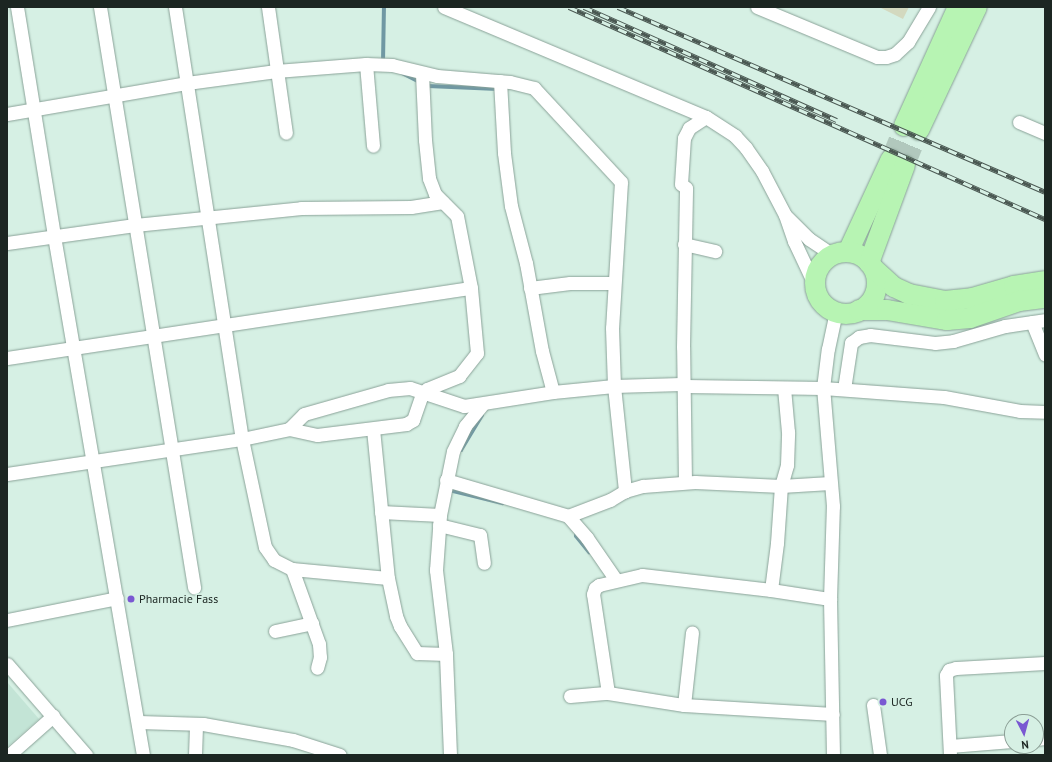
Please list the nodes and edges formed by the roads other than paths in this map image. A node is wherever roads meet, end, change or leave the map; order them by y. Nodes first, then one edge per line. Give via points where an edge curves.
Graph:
1 (17, 7) edge
2 (100, 7) edge
3 (175, 7) edge
4 (268, 7) edge
5 (444, 7) edge
6 (758, 7) edge
7 (929, 7) edge
8 (958, 7) edge
9 (977, 7) edge
10 (366, 64) junction
11 (276, 71) junction
12 (422, 73) junction
13 (500, 81) junction
14 (187, 83) junction
15 (114, 95) junction
16 (33, 109) junction
17 (7, 114) edge
18 (706, 117) junction
19 (1020, 122) dead end
20 (286, 133) dead end
21 (1045, 133) edge
22 (373, 146) dead end
23 (443, 202) junction
24 (785, 215) junction
25 (208, 217) junction
26 (136, 225) junction
27 (54, 236) junction
28 (7, 243) edge
29 (684, 244) junction
30 (715, 251) dead end
31 (841, 254) junction
32 (872, 266) junction
33 (1045, 281) edge
34 (613, 283) junction
35 (471, 288) junction
36 (530, 288) junction
37 (816, 288) junction
38 (1045, 298) edge
39 (859, 310) junction
40 (836, 311) junction
41 (1045, 320) edge
42 (1032, 322) junction
43 (224, 325) junction
44 (154, 336) junction
45 (73, 348) junction
46 (1045, 354) edge
47 (7, 358) edge
48 (614, 386) junction
49 (685, 386) junction
50 (784, 388) junction
51 (823, 388) junction
52 (844, 389) junction
53 (424, 392) junction
54 (553, 392) junction
55 (483, 404) junction
56 (1045, 412) edge
57 (289, 429) junction
58 (373, 429) junction
59 (242, 439) junction
60 (173, 450) junction
61 (93, 461) junction
62 (7, 474) edge
63 (446, 480) junction
64 (685, 482) junction
65 (830, 483) junction
66 (780, 486) junction
67 (625, 491) junction
68 (381, 512) junction
69 (568, 516) junction
70 (439, 520) junction
71 (484, 563) dead end
72 (292, 569) junction
73 (388, 578) junction
74 (616, 580) junction
75 (194, 587) dead end
76 (771, 590) junction
77 (117, 598) junction
78 (830, 599) junction
79 (7, 620) edge
80 (312, 623) junction
81 (275, 631) dead end
82 (692, 632) dead end
83 (446, 654) junction
84 (1045, 663) edge
85 (7, 664) edge
86 (317, 668) dead end
87 (608, 693) junction
88 (570, 696) dead end
89 (684, 705) junction
90 (874, 705) dead end
91 (832, 714) junction
92 (53, 716) junction
93 (138, 722) junction
94 (196, 724) junction
95 (1004, 742) edge
96 (950, 750) edge
97 (9, 755) edge
98 (86, 755) edge
99 (143, 755) edge
100 (195, 755) edge
101 (340, 755) edge
102 (450, 755) edge
103 (833, 755) edge
104 (880, 755) edge

1 - 16 street
2 - 15 street
3 - 14 street
4 - 11 street
5 - 18 street
6 - 7 street via 877,57 895,54 908,42
8 - 9 main road via 911,128
10 - 11 street
10 - 12 street via 392,65
10 - 22 street
11 - 14 street
11 - 20 street
12 - 13 street
12 - 23 street via 427,171 432,189
13 - 34 street via 534,88 621,182
13 - 36 street via 504,153 511,206
14 - 15 street
14 - 25 street
15 - 16 street
15 - 26 street
16 - 17 street
16 - 27 street
18 - 24 street via 735,136 746,148 762,171
18 - 29 street via 689,128 684,138 681,184 686,188
19 - 21 street
23 - 25 street via 411,207 301,208
23 - 35 street via 456,214 459,221
24 - 31 street via 809,239
24 - 37 street
25 - 26 street
25 - 43 street
26 - 27 street
26 - 44 street
27 - 28 street
27 - 45 street
29 - 30 street
29 - 49 street
31 - 32 main road via 856,254
31 - 32 main road via 898,162
31 - 37 main road via 820,265
32 - 33 main road via 894,288 909,294 945,301 972,298 1014,286
32 - 39 main road via 876,277 875,293 866,306
34 - 36 street via 578,282
34 - 48 street
35 - 43 street
35 - 53 street via 476,354 459,376
36 - 54 street
37 - 40 main road via 823,303
38 - 39 main road via 1019,301 970,318 947,320 887,310
39 - 40 main road via 844,313
40 - 51 street
41 - 42 street
42 - 46 street
42 - 52 street via 935,343 870,335 859,337 851,343
43 - 44 street
43 - 59 street
44 - 45 street
44 - 60 street
45 - 47 street
45 - 61 street
48 - 49 street
48 - 54 street
48 - 67 street
49 - 50 street
49 - 64 street
50 - 51 street
50 - 66 street via 788,432 787,465
51 - 52 street
51 - 65 street
52 - 56 street via 944,397 1020,411
53 - 55 street via 459,405
53 - 57 street via 410,388 388,390 304,414
53 - 58 street via 413,420 406,424
54 - 55 street
55 - 63 street via 465,426 453,452
57 - 58 street via 317,435
57 - 59 street
58 - 68 street
59 - 60 street
59 - 72 street via 265,547 274,560
60 - 61 street
60 - 75 street
61 - 62 street
61 - 77 street
63 - 69 street
63 - 70 street
64 - 66 street
64 - 67 street via 643,486
65 - 66 street
65 - 78 street via 833,506
66 - 76 street via 778,543
67 - 69 street via 610,500
68 - 70 street
68 - 73 street
69 - 74 street
70 - 71 street via 480,534
70 - 83 street via 436,570
72 - 73 street
72 - 80 street
73 - 83 street via 396,616 414,650 421,653
74 - 76 street via 642,576
74 - 87 street via 599,585 593,594
76 - 78 street
77 - 79 street
77 - 93 street
78 - 91 street
80 - 81 street
80 - 86 street via 319,644 320,657
82 - 89 street
83 - 102 street
84 - 96 street via 949,670 946,675
85 - 92 street
87 - 88 street
87 - 89 street
89 - 91 street
90 - 104 street
91 - 103 street
92 - 97 street
92 - 98 street
93 - 94 street
93 - 99 street
94 - 100 street
94 - 101 street via 293,740
95 - 96 street

